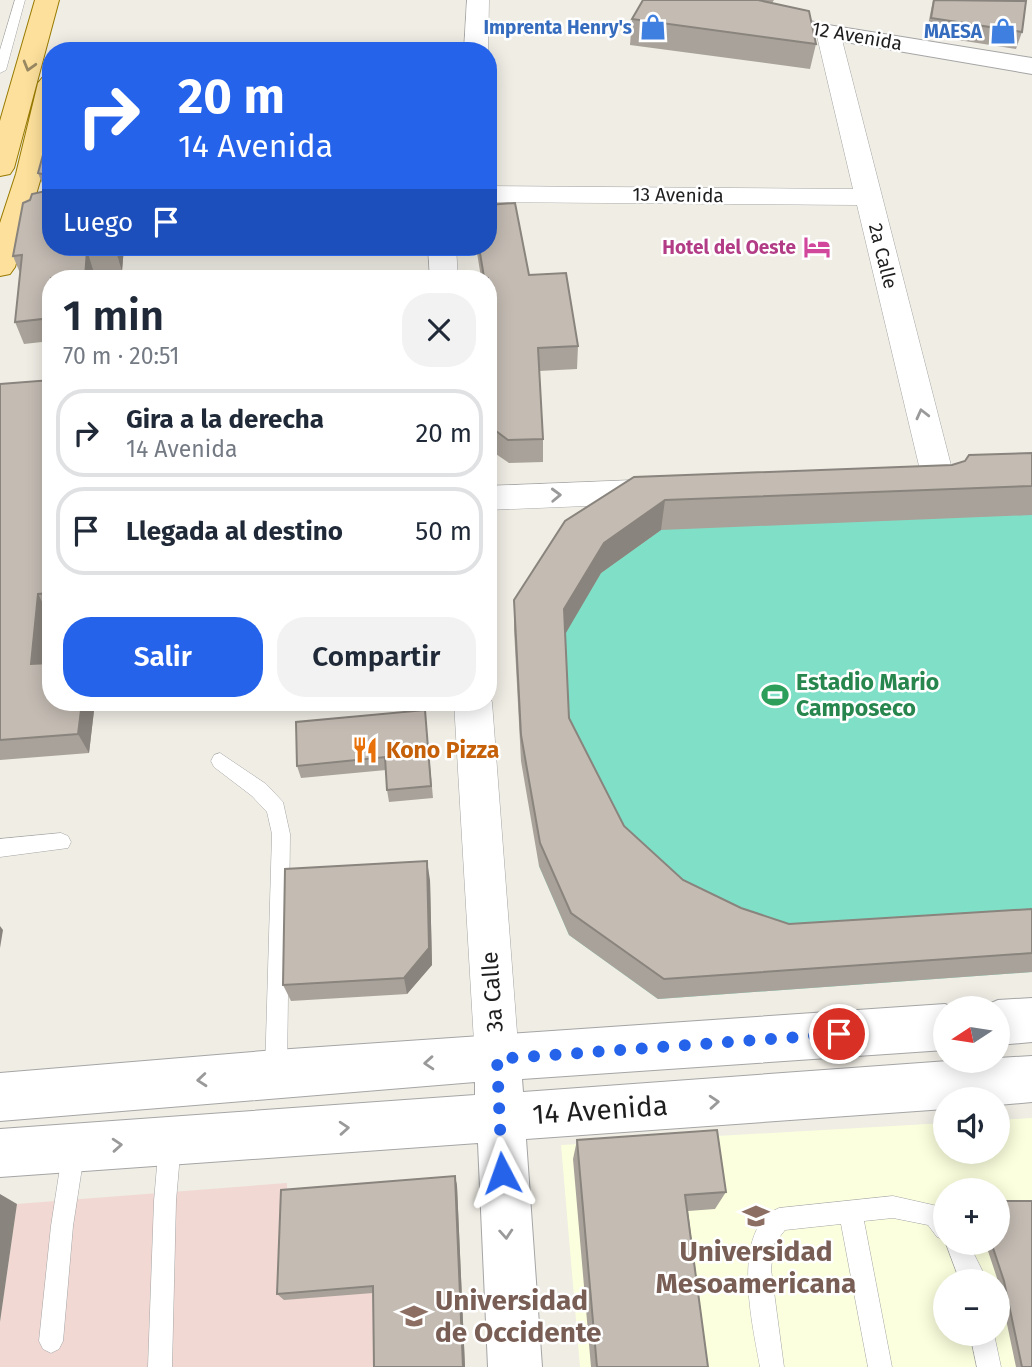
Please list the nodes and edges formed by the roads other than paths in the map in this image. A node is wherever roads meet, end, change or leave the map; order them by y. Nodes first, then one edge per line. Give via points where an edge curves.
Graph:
1 (20, 0) edge
2 (47, 0) edge
3 (70, 0) edge
4 (478, 0) edge
5 (682, 0) edge
6 (64, 25) dead end
7 (828, 32) junction
8 (476, 42) edge
9 (1032, 66) edge
10 (0, 70) edge
11 (42, 119) edge
12 (0, 168) edge
13 (497, 194) edge
14 (868, 197) junction
15 (42, 206) edge
16 (20, 207) junction
17 (0, 267) edge
18 (870, 483) edge
19 (693, 490) edge
20 (497, 498) edge
21 (474, 711) edge
22 (220, 761) dead end
23 (61, 842) dead end
24 (0, 848) edge
25 (1032, 1020) edge
26 (1010, 1022) edge
27 (933, 1028) edge
28 (497, 1059) junction
29 (275, 1073) junction
30 (1032, 1079) edge
31 (0, 1097) edge
32 (499, 1117) junction
33 (170, 1141) junction
34 (74, 1148) junction
35 (0, 1153) edge
36 (851, 1214) junction
37 (933, 1215) edge
38 (51, 1340) dead end
39 (985, 1346) edge
40 (160, 1367) edge
41 (515, 1367) edge
42 (772, 1367) edge
43 (880, 1367) edge
44 (989, 1367) edge

1 - 10 lane
2 -> 12 main road
3 - 6 main road
4 - 8 street
5 - 7 street, 12 Avenida
7 - 9 street, 12 Avenida
7 - 14 street, 2a Calle
11 - 16 main road
13 - 14 street, 13 Avenida
18 -> 14 street, 2a Calle via 939,481
15 - 16 street
16 - 17 main road
20 -> 19 street
21 - 28 street, 3a Calle
22 - 29 lane via 259,789 276,808 281,834
23 - 24 lane
25 - 26 street
27 - 28 street
28 -> 29 street
28 - 32 street, 3a Calle
29 -> 31 street
32 -> 30 street, 14 Avenida
33 -> 32 street, 14 Avenida
32 -> 41 street, 3a Calle
34 -> 33 street, 14 Avenida
33 - 40 lane
34 - 35 street, 14 Avenida
34 - 38 lane
36 - 37 lane via 893,1208
36 - 42 lane via 779,1219 764,1242 764,1319
36 - 43 lane
39 - 44 lane

